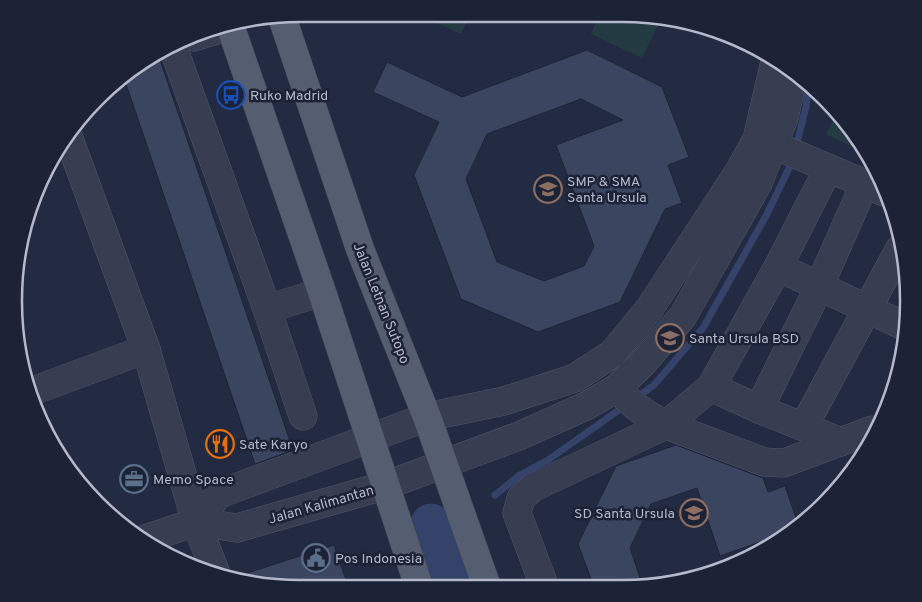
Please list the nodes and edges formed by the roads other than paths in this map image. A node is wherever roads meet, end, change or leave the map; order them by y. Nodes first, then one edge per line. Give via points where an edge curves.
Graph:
1 (284, 23) edge
2 (232, 31) edge
3 (175, 53) edge
4 (775, 69) edge
5 (792, 81) edge
6 (71, 144) edge
7 (778, 147) junction
8 (828, 169) junction
9 (874, 188) edge
10 (896, 256) edge
11 (778, 267) junction
12 (819, 287) junction
13 (322, 292) junction
14 (267, 309) junction
15 (867, 309) junction
16 (899, 323) edge
17 (146, 349) junction
18 (711, 387) junction
19 (37, 390) edge
20 (638, 406) junction
21 (759, 409) junction
22 (303, 416) dead end
23 (427, 417) junction
24 (804, 426) junction
25 (866, 432) edge
26 (371, 438) junction
27 (841, 442) junction
28 (445, 465) junction
29 (387, 485) junction
30 (196, 522) junction
31 (152, 537) edge
32 (214, 566) edge
33 (417, 580) edge
34 (485, 580) edge
35 (542, 580) edge

1 - 23 main road, Jalan Letnan Sutopo via 360,249
2 - 13 main road
3 - 14 street
4 - 7 street
5 - 7 street
6 - 17 street
7 - 8 street
7 - 20 street via 683,316 642,364
7 - 23 street via 740,170 650,308 612,354 575,378 504,401
8 - 9 street
8 - 11 street
9 - 12 street
10 - 15 street
11 - 12 street
11 - 18 street
12 - 15 street
12 - 21 street
13 - 14 street
13 - 26 main road
14 - 22 street
15 - 16 street
15 - 24 street
17 - 19 street
17 - 30 street
18 - 20 street
18 - 21 street
20 - 27 street via 764,462 784,463
20 - 28 street, Jalan Kalimantan via 586,406
20 - 35 street via 521,498 517,513
21 - 24 street
23 - 26 street
23 - 28 main road, Jalan Letnan Sutopo
24 - 27 street
25 - 27 street
26 - 29 main road
26 - 30 street via 219,494
28 - 29 street, Jalan Kalimantan
28 - 34 main road, Jalan Letnan Sutopo
29 - 30 street, Jalan Kalimantan via 237,528
29 - 33 main road
30 - 31 street, Jalan Kalimantan
30 - 32 street

